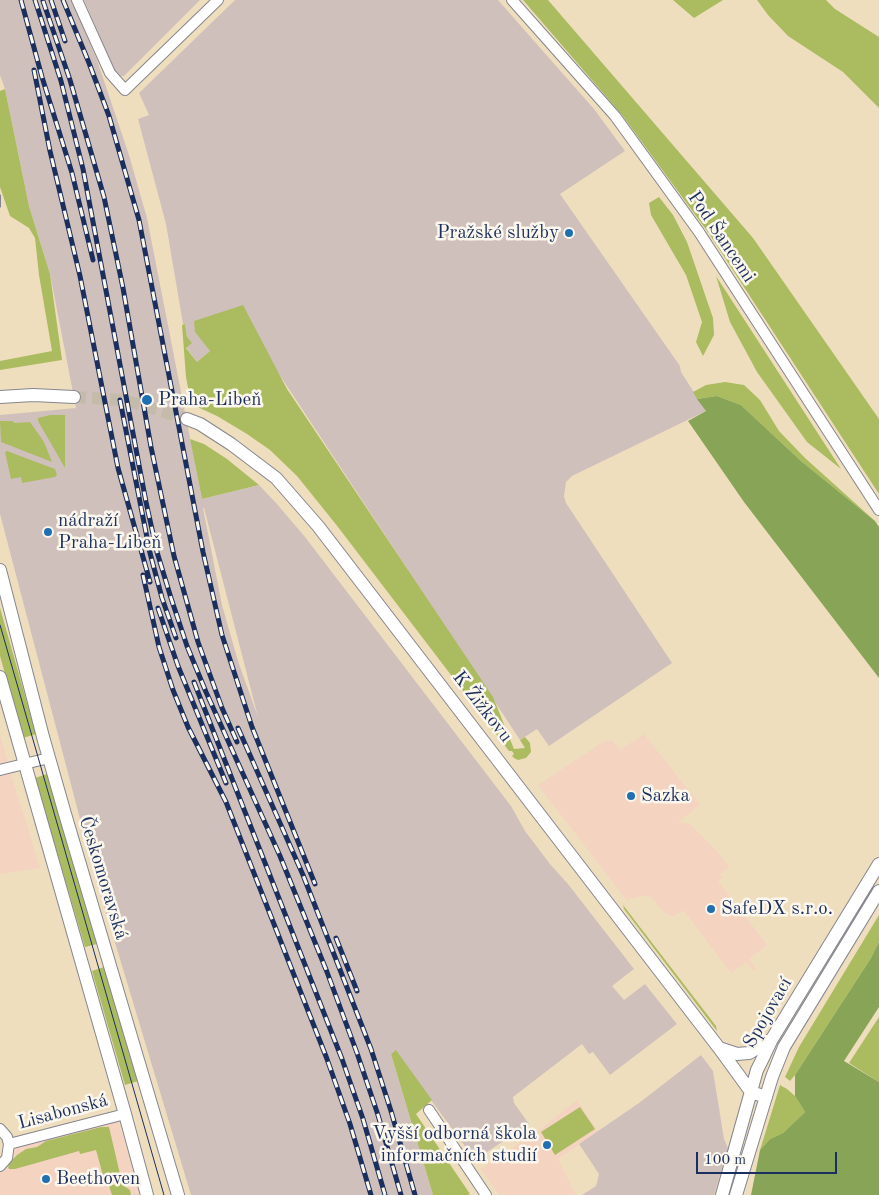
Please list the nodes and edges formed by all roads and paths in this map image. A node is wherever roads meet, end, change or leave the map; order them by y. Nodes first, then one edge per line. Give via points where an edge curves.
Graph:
1 (77, 0) edge
2 (218, 0) edge
3 (512, 0) edge
4 (74, 397) tunnel mouth
5 (0, 398) edge
6 (187, 419) tunnel mouth
7 (879, 510) edge
8 (0, 570) edge
9 (0, 677) edge
10 (49, 758) junction
11 (24, 763) junction
12 (0, 770) edge
13 (879, 864) edge
14 (879, 891) edge
15 (772, 1039) junction
16 (719, 1048) junction
17 (751, 1092) junction
18 (766, 1097) junction
19 (429, 1110) dead end
20 (126, 1114) junction
21 (0, 1129) edge
22 (9, 1144) junction
23 (0, 1166) edge
24 (147, 1195) edge
25 (178, 1195) edge
26 (486, 1195) edge
27 (722, 1195) edge
28 (736, 1195) edge

1 - 2 street via 110,73 125,90
3 - 7 street, Pod Šancemi via 615,116 699,232
4 - 5 main road via 33,395
6 - 16 main road, K Žižkovu via 231,444 276,478 318,526
8 - 10 main road, Českomoravská
9 - 11 main road
10 - 11 street
10 - 25 main road, Českomoravská
11 - 12 street
11 - 20 main road
13 - 15 main road, Spojovací
14 - 18 main road, Spojovací via 784,1047
15 - 16 main road via 749,1053 737,1054
15 - 17 main road, Spojovací via 757,1070
16 - 17 main road, K Žižkovu
17 - 18 main road
17 - 27 main road, Spojovací
18 - 28 main road, Spojovací
19 - 26 street
20 - 22 street, Lisabonská
20 - 24 main road
21 - 22 street, Lisabonská
22 - 23 street, Lisabonská via 7,1158

